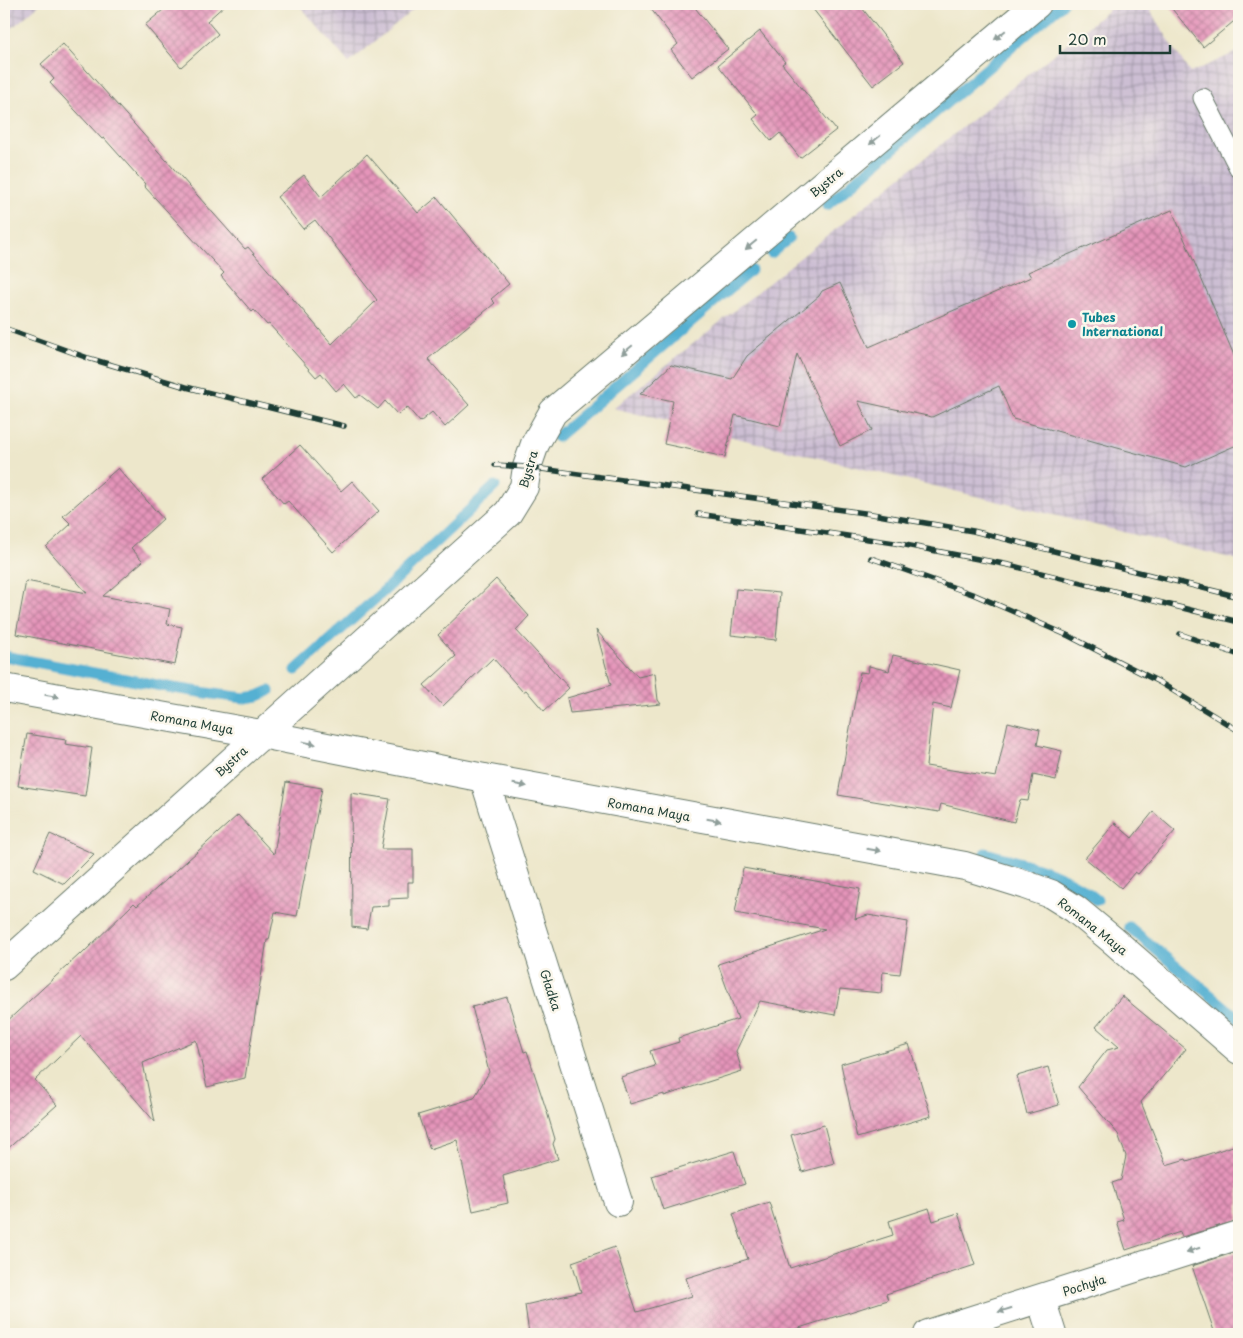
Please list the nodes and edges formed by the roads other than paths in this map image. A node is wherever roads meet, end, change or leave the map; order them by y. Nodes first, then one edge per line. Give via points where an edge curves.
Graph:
1 (1037, 4) edge
2 (1203, 98) dead end
3 (1239, 168) edge
4 (4, 688) edge
5 (261, 734) junction
6 (484, 778) junction
7 (4, 966) edge
8 (1239, 1050) edge
9 (618, 1202) dead end
10 (1239, 1235) edge
11 (1041, 1299) junction
12 (928, 1334) edge
13 (1052, 1334) edge

1 -> 5 street, Bystra via 553,412 535,444 524,487 508,513
2 - 3 lane
4 -> 5 street, Romana Maya
5 -> 6 street, Romana Maya
5 - 7 street, Bystra
6 -> 8 street, Romana Maya via 965,866 1026,884 1051,894 1074,909
6 - 9 street, Gładka
10 -> 11 street, Pochyła
11 -> 12 street, Pochyła
11 - 13 street

